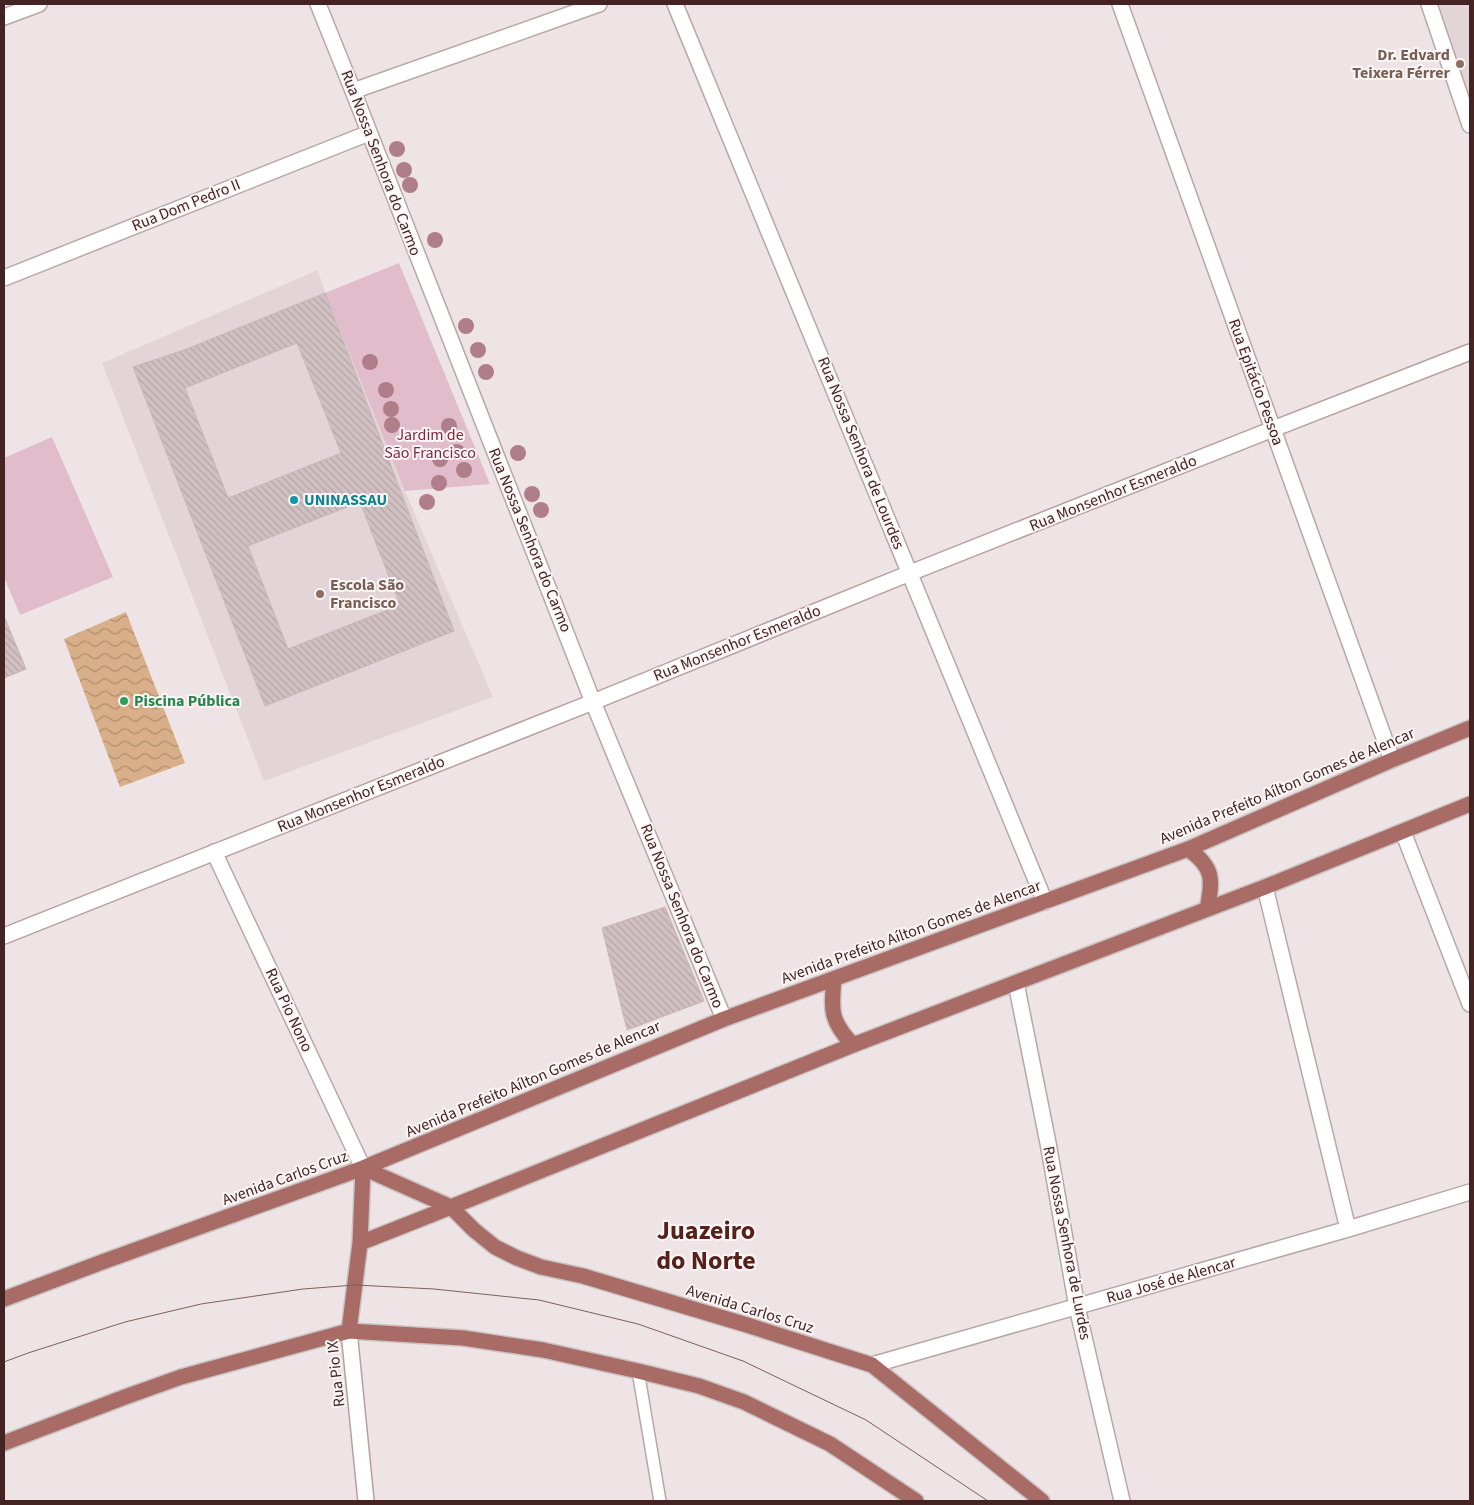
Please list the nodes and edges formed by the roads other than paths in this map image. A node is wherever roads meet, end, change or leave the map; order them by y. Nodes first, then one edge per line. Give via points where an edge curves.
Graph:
1 (39, 4) edge
2 (318, 4) edge
3 (600, 4) edge
4 (675, 4) edge
5 (1120, 4) edge
6 (1429, 4) edge
7 (4, 18) edge
8 (354, 91) junction
9 (1470, 124) edge
10 (369, 133) junction
11 (4, 278) edge
12 (1470, 352) edge
13 (1273, 429) junction
14 (910, 573) junction
15 (593, 702) junction
16 (1470, 728) edge
17 (1392, 760) junction
18 (1470, 804) edge
19 (1404, 832) junction
20 (1188, 849) junction
21 (214, 852) junction
22 (1265, 887) junction
23 (1045, 902) junction
24 (1207, 909) junction
25 (4, 936) edge
26 (834, 979) junction
27 (1016, 983) junction
28 (1470, 1004) edge
29 (724, 1019) junction
30 (853, 1045) junction
31 (363, 1168) junction
32 (1470, 1192) edge
33 (451, 1207) junction
34 (1348, 1229) junction
35 (360, 1243) junction
36 (4, 1299) edge
37 (1077, 1307) junction
38 (349, 1332) junction
39 (872, 1365) junction
40 (638, 1371) junction
41 (4, 1443) edge
42 (366, 1501) edge
43 (660, 1501) edge
44 (916, 1501) edge
45 (1042, 1501) edge
46 (1122, 1501) edge

1 - 7 street
2 - 8 street, Rua Nossa Senhora do Carmo
3 - 8 street
4 - 14 street, Rua Nossa Senhora de Lourdes
5 - 13 street, Rua Epitácio Pessoa
6 - 9 street
8 - 10 street, Rua Nossa Senhora do Carmo
10 - 11 street, Rua Dom Pedro II
10 - 15 street, Rua Nossa Senhora do Carmo
12 - 13 street, Rua Monsenhor Esmeraldo
13 - 14 street, Rua Monsenhor Esmeraldo
13 - 17 street, Rua Epitácio Pessoa
14 - 15 street, Rua Monsenhor Esmeraldo
14 - 23 street, Rua Nossa Senhora de Lourdes
15 - 21 street, Rua Monsenhor Esmeraldo
15 - 29 street, Rua Nossa Senhora do Carmo
16 - 17 main road, Avenida Prefeito Aílton Gomes de Alencar
17 - 20 main road, Avenida Prefeito Aílton Gomes de Alencar
18 - 19 main road
19 - 22 main road
19 - 28 street
20 - 23 main road, Avenida Prefeito Aílton Gomes de Alencar
20 - 24 main road via 1207,867 1211,880
21 - 25 street, Rua Monsenhor Esmeraldo
21 - 31 street, Rua Pio Nono
22 - 24 main road
22 - 34 street
23 - 26 main road, Avenida Prefeito Aílton Gomes de Alencar
24 - 27 main road
26 - 29 main road, Avenida Prefeito Aílton Gomes de Alencar
26 - 30 main road via 832,1013
27 - 30 main road
27 - 37 street, Rua Nossa Senhora de Lurdes
29 - 31 main road, Avenida Prefeito Aílton Gomes de Alencar
30 - 33 main road
31 - 33 main road, Avenida Carlos Cruz
31 - 35 main road, Rua Pio IX
31 - 36 main road, Avenida Carlos Cruz
32 - 34 street, Rua José de Alencar
33 - 35 main road
33 - 39 main road, Avenida Carlos Cruz via 488,1242 517,1258
34 - 37 street, Rua José de Alencar
35 - 38 main road, Rua Pio IX
37 - 39 street, Rua José de Alencar
37 - 46 street, Rua Nossa Senhora de Lurdes
38 - 40 main road via 463,1338 543,1350
38 - 41 main road via 181,1377
38 - 42 street, Rua Pio IX
39 - 45 main road, Avenida Carlos Cruz
40 - 43 lane
40 - 44 main road via 699,1386 744,1402 830,1444

